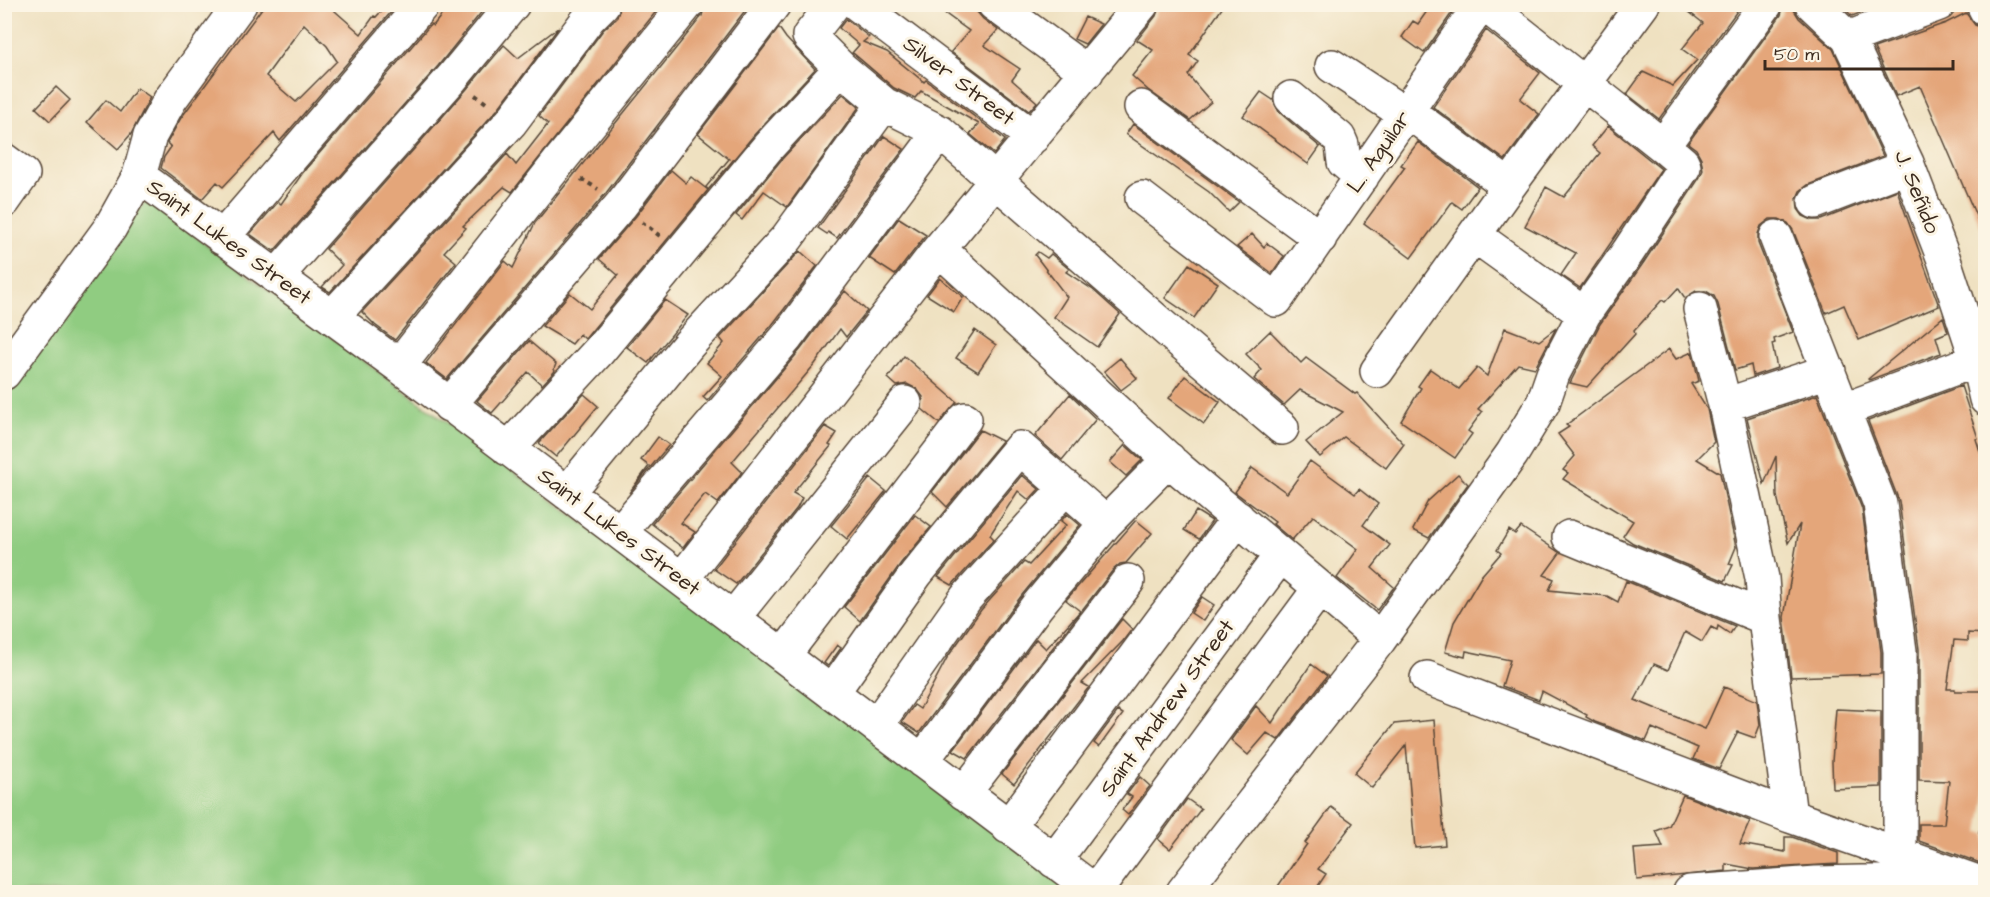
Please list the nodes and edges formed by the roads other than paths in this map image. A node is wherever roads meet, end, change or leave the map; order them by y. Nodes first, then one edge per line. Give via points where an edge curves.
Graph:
1 (240, 4) edge
2 (423, 4) edge
3 (513, 4) edge
4 (603, 4) edge
5 (687, 4) edge
6 (774, 4) edge
7 (834, 4) edge
8 (857, 4) edge
9 (994, 4) edge
10 (1142, 4) edge
11 (1482, 4) edge
12 (1643, 4) edge
13 (1766, 4) edge
14 (1812, 4) edge
15 (1939, 4) edge
16 (1983, 4) edge
17 (1986, 10) edge
18 (1848, 38) junction
19 (1332, 66) dead end
20 (841, 68) junction
21 (1087, 72) junction
22 (1586, 84) junction
23 (1291, 98) dead end
24 (884, 104) junction
25 (1142, 107) dead end
26 (1406, 113) junction
27 (940, 132) junction
28 (1033, 137) junction
29 (1663, 146) junction
30 (4, 160) edge
31 (1907, 163) junction
32 (139, 177) junction
33 (1362, 177) junction
34 (997, 182) junction
35 (1509, 186) junction
36 (1142, 198) dead end
37 (4, 201) edge
38 (1815, 202) dead end
39 (1474, 235) junction
40 (1320, 237) junction
41 (1776, 237) dead end
42 (222, 238) junction
43 (939, 249) junction
44 (276, 277) junction
45 (1700, 309) dead end
46 (1584, 314) junction
47 (332, 317) junction
48 (1977, 360) junction
49 (399, 366) junction
50 (1377, 371) dead end
51 (1828, 371) junction
52 (4, 373) edge
53 (1986, 399) edge
54 (905, 403) dead end
55 (449, 405) junction
56 (1725, 405) junction
57 (1844, 410) junction
58 (966, 419) dead end
59 (1282, 428) dead end
60 (508, 449) junction
61 (1169, 459) junction
62 (1066, 487) junction
63 (567, 493) junction
64 (1238, 518) junction
65 (1106, 523) junction
66 (620, 532) junction
67 (1569, 537) dead end
68 (1281, 555) junction
69 (682, 579) junction
70 (1128, 581) dead end
71 (1320, 588) junction
72 (733, 618) junction
73 (1765, 618) junction
74 (1380, 639) junction
75 (783, 656) junction
76 (1427, 678) dead end
77 (832, 693) junction
78 (876, 726) junction
79 (922, 761) junction
80 (964, 793) junction
81 (1790, 816) junction
82 (1008, 827) junction
83 (1900, 854) junction
84 (1054, 861) junction
85 (1986, 885) edge
86 (1095, 892) edge
87 (1183, 892) edge
88 (1690, 892) edge
89 (1936, 892) edge

1 - 32 street via 170,100 150,136
2 - 42 street
3 - 44 street
4 - 47 street via 511,122
5 - 49 street
6 - 55 street via 621,205
7 - 20 street via 809,36
8 - 28 street, Silver Street
9 - 21 street
10 - 21 street
11 - 22 street
11 - 26 street, L. Aguilar
12 - 22 street
13 - 29 street
14 - 18 street, J. Señido
15 - 18 street
16 - 17 street
18 - 31 street, J. Señido
19 - 26 street
20 - 24 street
20 - 60 street via 768,147 599,351
21 - 28 street
22 - 29 street
22 - 35 street
23 - 33 street via 1339,138 1344,162
24 - 27 street
24 - 63 street via 787,238 689,344
25 - 40 street
26 - 33 street, L. Aguilar
26 - 35 street
27 - 34 street
27 - 66 street via 787,337
28 - 34 street
29 - 46 street via 1684,167
30 - 37 street via 23,174
31 - 38 street via 1901,169
31 - 48 street, J. Señido
32 - 42 street, Saint Lukes Street
32 - 52 street via 110,228
33 - 40 street, L. Aguilar
34 - 43 street
34 - 59 street
35 - 39 street
36 - 40 street, L. Aguilar via 1276,300
39 - 46 street
39 - 50 street
41 - 51 street
42 - 44 street, Saint Lukes Street
43 - 61 street
43 - 69 street
44 - 47 street, Saint Lukes Street
45 - 56 street
46 - 74 street via 1552,375 1543,403 1512,454
47 - 49 street, Saint Lukes Street
48 - 53 street, J. Señido
48 - 57 street
49 - 55 street, Saint Lukes Street
51 - 56 street
51 - 57 street
54 - 72 street
55 - 60 street, Saint Lukes Street
56 - 73 street via 1762,578
57 - 83 street via 1880,504 1900,651
58 - 75 street
60 - 63 street, Saint Lukes Street
61 - 64 street
61 - 65 street
62 - 65 street
62 - 77 street via 1020,448 916,574
62 - 78 street via 966,598
63 - 66 street, Saint Lukes Street
64 - 68 street
64 - 82 street
65 - 79 street via 1037,606
66 - 69 street, Saint Lukes Street
67 - 73 street
68 - 71 street
68 - 84 street, Saint Andrew Street
69 - 72 street, Saint Lukes Street
70 - 80 street
71 - 74 street
71 - 86 street
72 - 75 street, Saint Lukes Street
73 - 81 street
74 - 87 street
75 - 77 street, Saint Lukes Street
76 - 81 street
77 - 78 street, Saint Lukes Street
78 - 79 street, Saint Lukes Street
79 - 80 street, Saint Lukes Street
80 - 82 street, Saint Lukes Street
81 - 83 street
82 - 84 street, Saint Lukes Street
83 - 85 street
84 - 86 street, Saint Lukes Street
88 - 89 street via 1906,881

